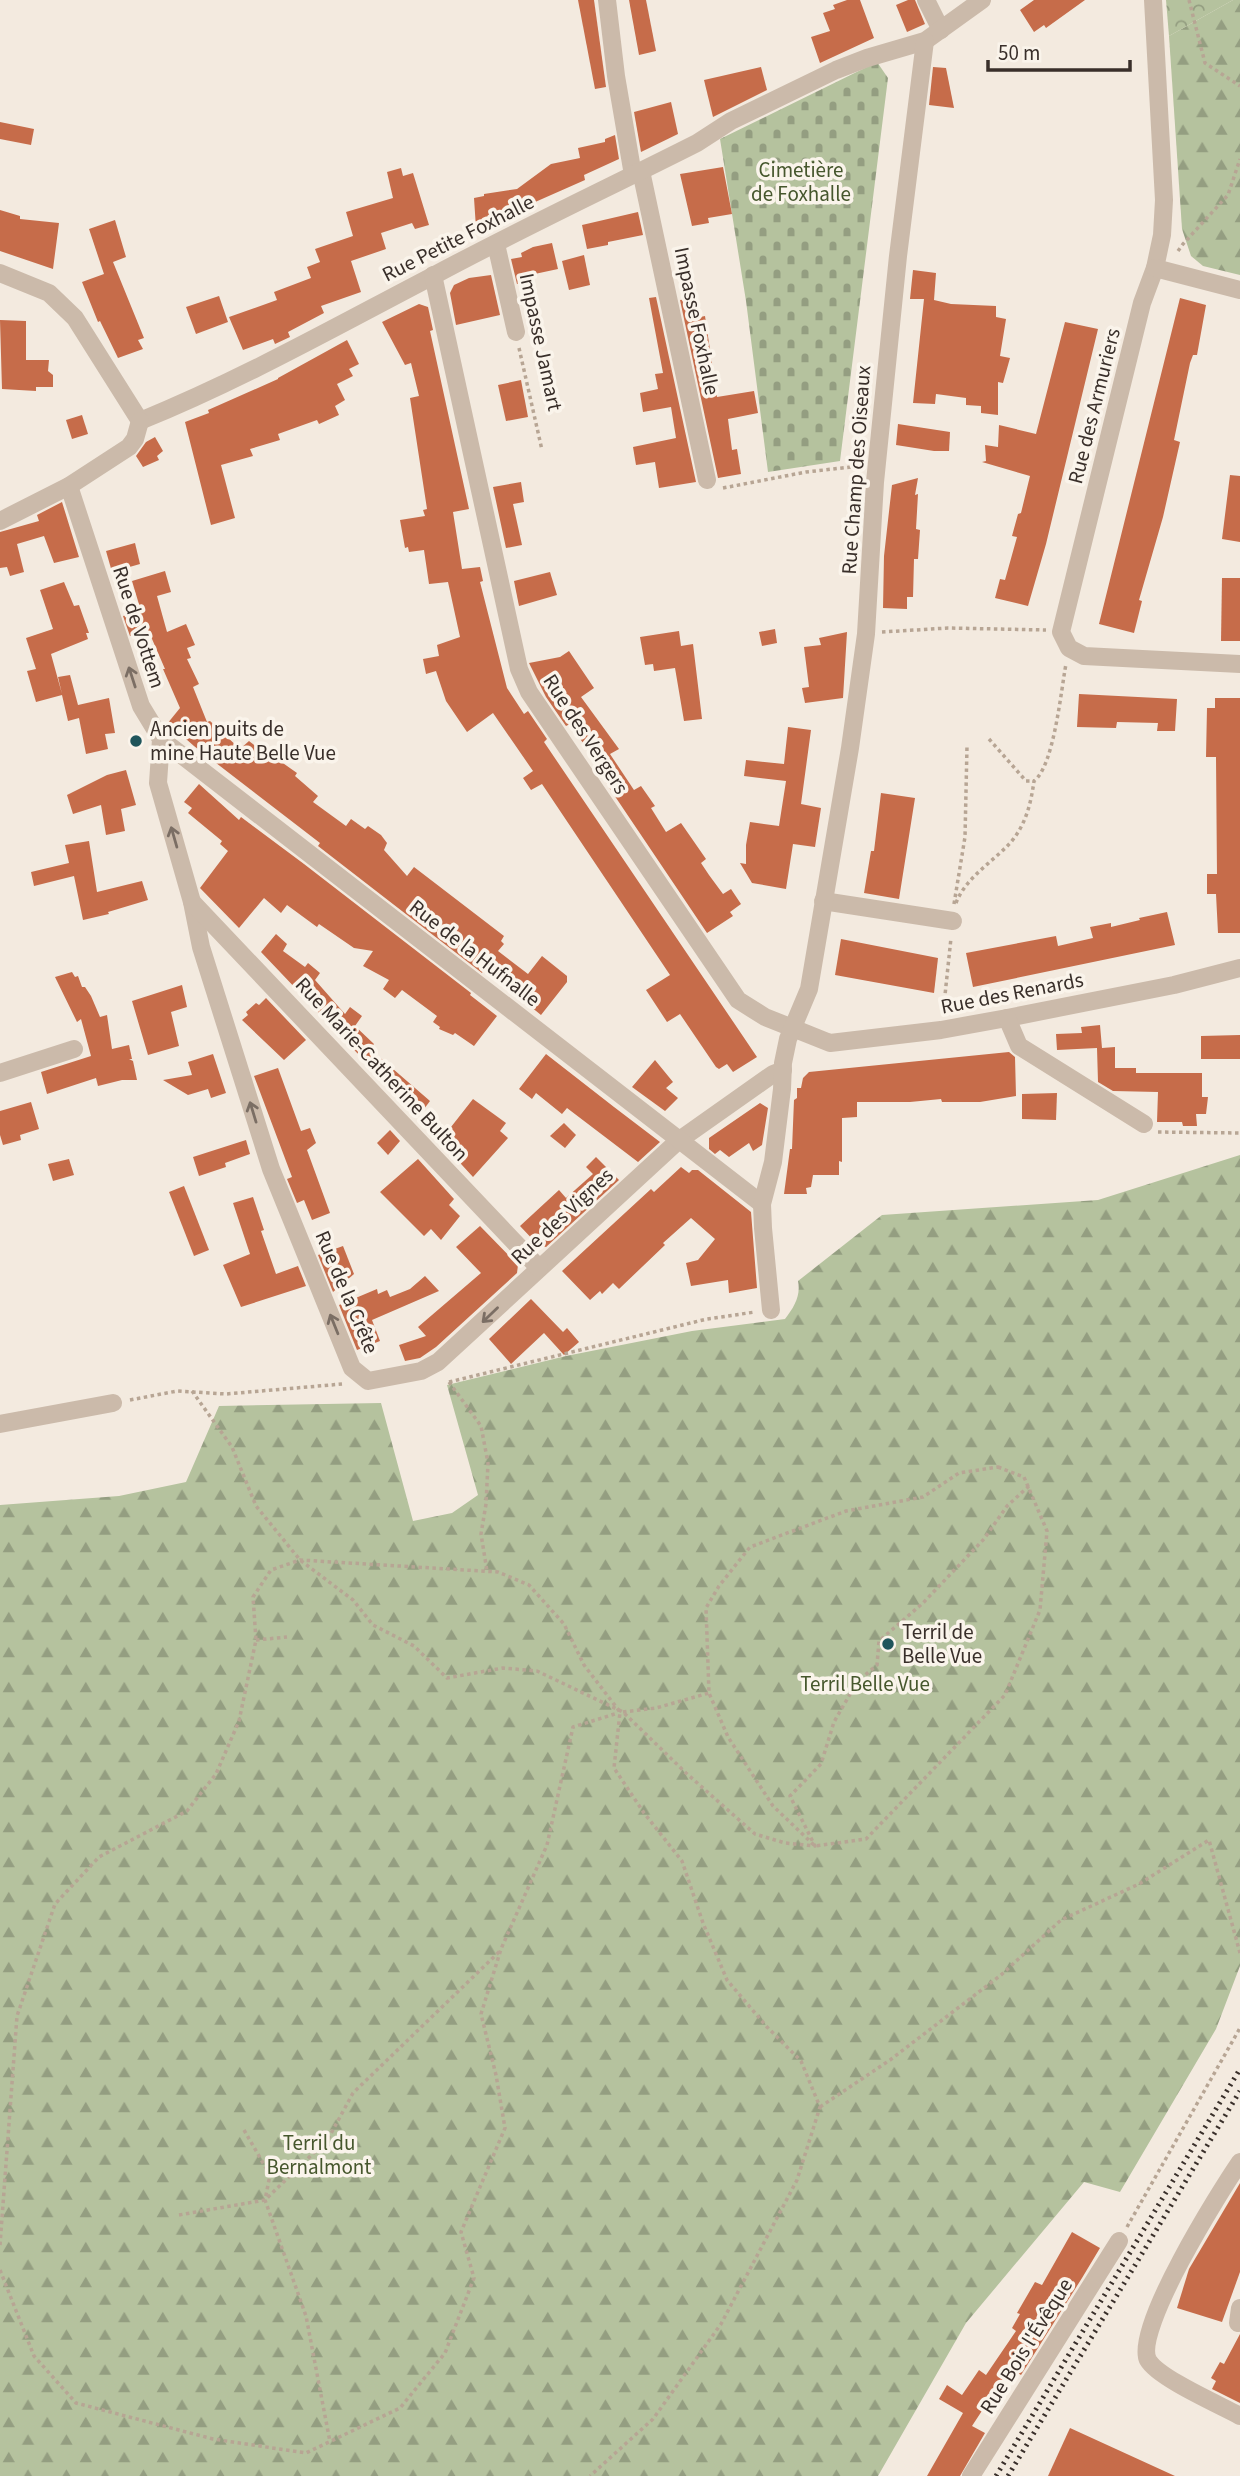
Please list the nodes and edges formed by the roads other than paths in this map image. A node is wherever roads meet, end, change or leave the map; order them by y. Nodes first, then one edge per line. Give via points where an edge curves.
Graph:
1 (607, 0) edge
2 (926, 0) edge
3 (982, 0) edge
4 (1153, 0) edge
5 (941, 30) junction
6 (925, 41) junction
7 (637, 173) junction
8 (496, 244) junction
9 (1161, 270) junction
10 (0, 273) edge
11 (433, 275) junction
12 (1240, 290) edge
13 (516, 332) road end
14 (141, 421) junction
15 (707, 480) road end
16 (69, 486) junction
17 (0, 522) edge
18 (1240, 664) edge
19 (161, 739) junction
20 (823, 901) junction
21 (192, 902) junction
22 (953, 921) road end
23 (1240, 968) edge
24 (1007, 1018) junction
25 (793, 1028) junction
26 (74, 1049) dead end
27 (783, 1070) junction
28 (0, 1073) edge
29 (1144, 1124) road end
30 (678, 1141) junction
31 (762, 1204) junction
32 (539, 1268) junction
33 (771, 1310) road end
34 (368, 1381) joint
35 (113, 1403) road end
36 (0, 1424) edge
37 (1240, 2162) edge
38 (1119, 2241) road end
39 (1240, 2416) edge
40 (971, 2476) edge

1 - 7 street, Impasse Foxhalle via 615,76
2 - 5 street
3 - 5 street, Rue Petite Foxhalle
4 - 9 street, Rue des Armuriers via 1164,200
5 - 6 street, Rue Petite Foxhalle
6 - 7 street, Rue Petite Foxhalle via 836,70
6 - 20 street, Rue Champ des Oiseaux via 904,192 866,634
7 - 8 street, Rue Petite Foxhalle
7 - 15 street, Impasse Foxhalle
8 - 11 street, Rue Petite Foxhalle
8 - 13 street, Impasse Jamart
9 - 12 street
9 - 18 street, Rue des Armuriers via 1142,303 1065,640 1084,656
10 - 14 street via 49,293 75,318
11 - 14 street, Rue Petite Foxhalle via 295,349
11 - 25 street, Rue des Vergers via 519,669 528,692 738,1000
14 - 16 street via 129,447
16 - 17 street
19 -> 16 street, Rue de Vottem via 141,706
21 -> 19 street via 159,783
19 - 30 street, Rue de la Hufnalle
20 - 22 street
20 - 25 street, Rue Champ des Oiseaux via 809,989
21 - 32 street, Rue Marie-Catherine Bulton
34 -> 21 street, Rue de la Crête via 352,1368 271,1169 201,947
23 - 24 street, Rue des Renards
24 - 25 street, Rue des Renards via 830,1043
24 - 29 street via 1019,1046
25 - 27 street, Rue Champ des Oiseaux
26 - 28 street
27 - 30 street, Rue des Vignes
27 - 31 street, Rue Champ des Oiseaux via 773,1163
30 - 31 street, Rue de la Hufnalle
30 - 32 street, Rue des Vignes
31 - 33 street, Rue Champ des Oiseaux
32 -> 34 street, Rue des Vignes via 438,1363 421,1371
35 - 36 street
37 - 39 street via 1204,2218 1162,2300 1145,2345 1149,2360 1161,2374
38 - 40 street, Rue Bois l'Évêque

